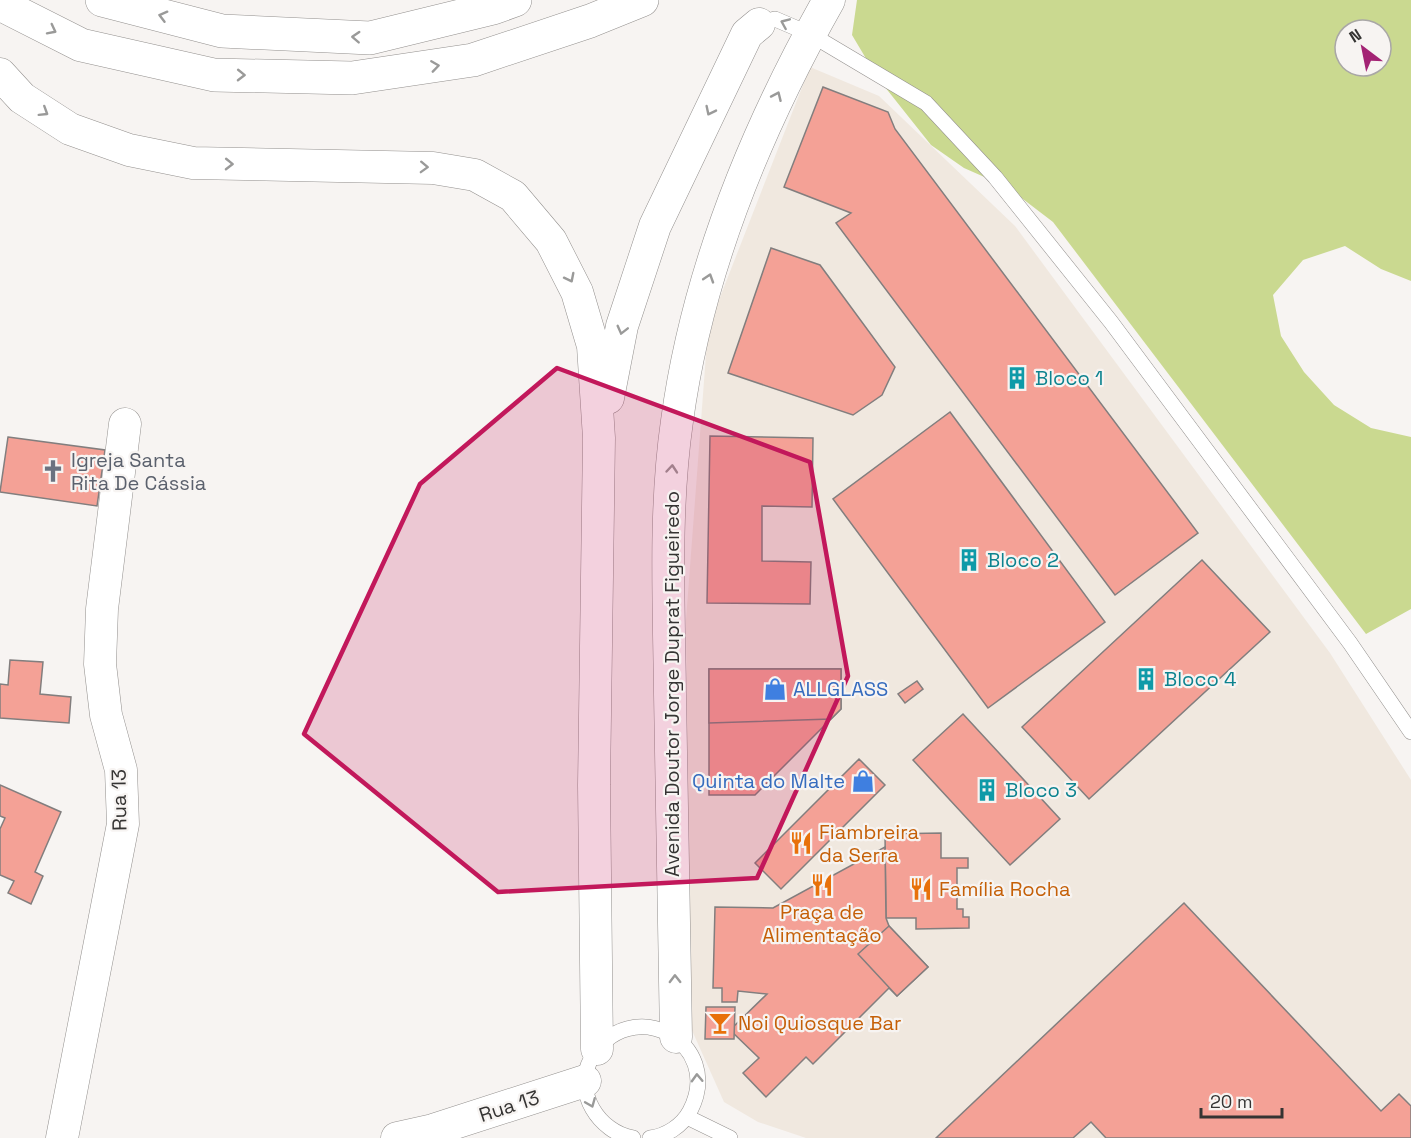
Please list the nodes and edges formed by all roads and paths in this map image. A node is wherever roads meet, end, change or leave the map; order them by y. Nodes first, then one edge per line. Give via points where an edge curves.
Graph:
1 (102, 0) edge
2 (514, 0) edge
3 (642, 0) edge
4 (829, 0) edge
5 (0, 4) edge
6 (759, 24) joint
7 (810, 34) junction
8 (0, 74) edge
9 (125, 424) dead end
10 (600, 438) junction
11 (1411, 732) edge
12 (676, 1037) junction
13 (597, 1049) junction
14 (585, 1081) junction
15 (687, 1117) junction
16 (62, 1138) edge
17 (397, 1138) edge
18 (633, 1138) edge
19 (650, 1138) edge
20 (730, 1138) edge

2 -> 1 main road via 370,38 222,31
5 -> 3 main road via 81,45 214,75 352,78 473,60
4 - 7 street, Avenida Doutor Jorge Duprat Figueiredo
7 -> 6 lane via 775,19
6 -> 10 street via 747,34 655,226 622,326
7 - 11 lane via 926,103 995,177 1111,322 1350,643
12 -> 7 street, Avenida Doutor Jorge Duprat Figueiredo via 668,568 677,420 698,309 721,242 779,92
8 -> 10 street via 22,98 70,129 129,150 193,163 433,168 475,176 513,196 551,241 577,292 594,346
9 - 16 street, Rua 13 via 102,609 100,664 106,715 121,770 123,824
10 - 13 street via 594,785
12 - 13 lane via 661,1029 626,1028
15 -> 12 lane via 696,1101 697,1066
13 - 14 lane via 588,1064
14 - 17 street, Rua 13
14 -> 18 lane via 596,1115 608,1128
15 - 19 lane via 674,1129
15 - 20 lane

